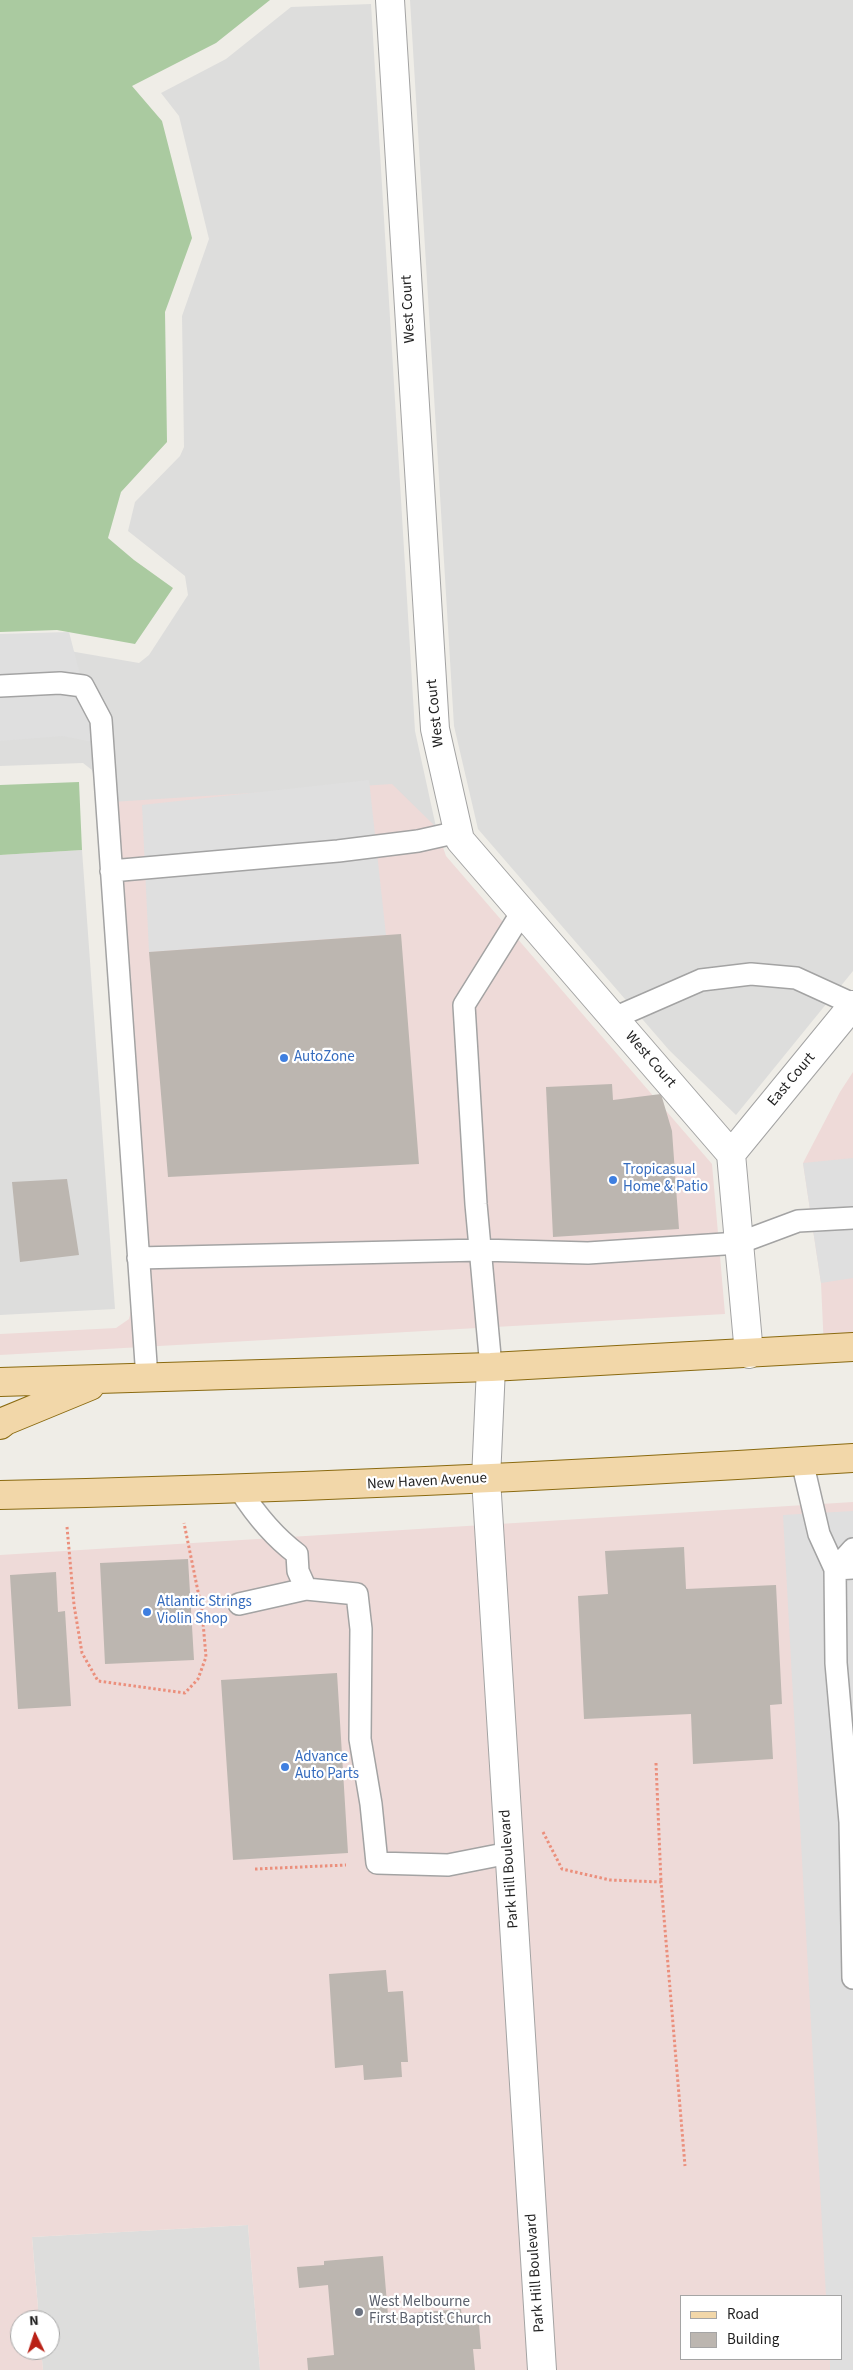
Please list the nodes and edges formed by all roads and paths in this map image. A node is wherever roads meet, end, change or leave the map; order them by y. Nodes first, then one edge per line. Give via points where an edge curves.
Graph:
1 (390, 0) edge
2 (0, 686) edge
3 (458, 832) junction
4 (111, 871) junction
5 (522, 912) junction
6 (853, 1004) edge
7 (614, 1018) junction
8 (731, 1154) junction
9 (853, 1218) edge
10 (739, 1243) junction
11 (480, 1250) junction
12 (138, 1258) junction
13 (853, 1347) edge
14 (749, 1354) junction
15 (491, 1367) junction
16 (147, 1378) junction
17 (106, 1379) junction
18 (0, 1382) edge
19 (0, 1425) edge
20 (853, 1458) edge
21 (802, 1461) junction
22 (486, 1479) junction
23 (240, 1490) junction
24 (176, 1492) junction
25 (63, 1494) junction
26 (0, 1496) edge
27 (853, 1549) edge
28 (844, 1568) edge
29 (306, 1589) junction
30 (239, 1604) dead end
31 (656, 1762) dead end
32 (540, 1824) dead end
33 (509, 1852) junction
34 (376, 1863) junction
35 (255, 1869) dead end
36 (661, 1882) junction
37 (853, 1978) edge
38 (684, 2166) dead end
39 (542, 2370) edge

1 - 3 street, West Court via 435,729
2 - 4 lane via 60,683 83,686 101,720
3 - 4 lane via 418,842 347,850
3 - 5 street, West Court via 460,840
4 - 12 lane
5 - 7 street, West Court
5 - 11 lane via 464,1005
6 - 7 lane via 796,978 751,974 701,980
6 - 8 street, East Court
7 - 8 street, West Court
8 - 10 street
9 - 10 lane via 798,1221
10 - 11 lane via 588,1253
10 - 14 street
11 - 12 lane
11 - 15 lane
12 - 16 lane
13 - 14 main road
14 - 15 main road
15 - 16 main road
15 - 22 street, Park Hill Boulevard
16 - 17 main road
17 - 18 main road
17 - 19 main road
20 - 21 main road, New Haven Avenue
21 - 22 main road, New Haven Avenue
21 - 28 lane via 819,1534
22 - 23 main road, New Haven Avenue
22 - 33 street, Park Hill Boulevard
23 - 24 main road, New Haven Avenue
23 - 29 lane via 278,1540 297,1554 298,1571
24 - 25 main road, New Haven Avenue
24 - 25 path via 202,1611 206,1657 198,1679 185,1693 98,1681 82,1653
25 - 26 main road, New Haven Avenue
27 - 28 lane
28 - 37 lane via 836,1663 850,1822
29 - 30 lane
29 - 34 lane via 356,1594 361,1629 360,1739 371,1804
31 - 36 path
32 - 36 path via 562,1869 610,1880
33 - 34 lane via 448,1865
33 - 39 street, Park Hill Boulevard
34 - 35 path
36 - 38 path

